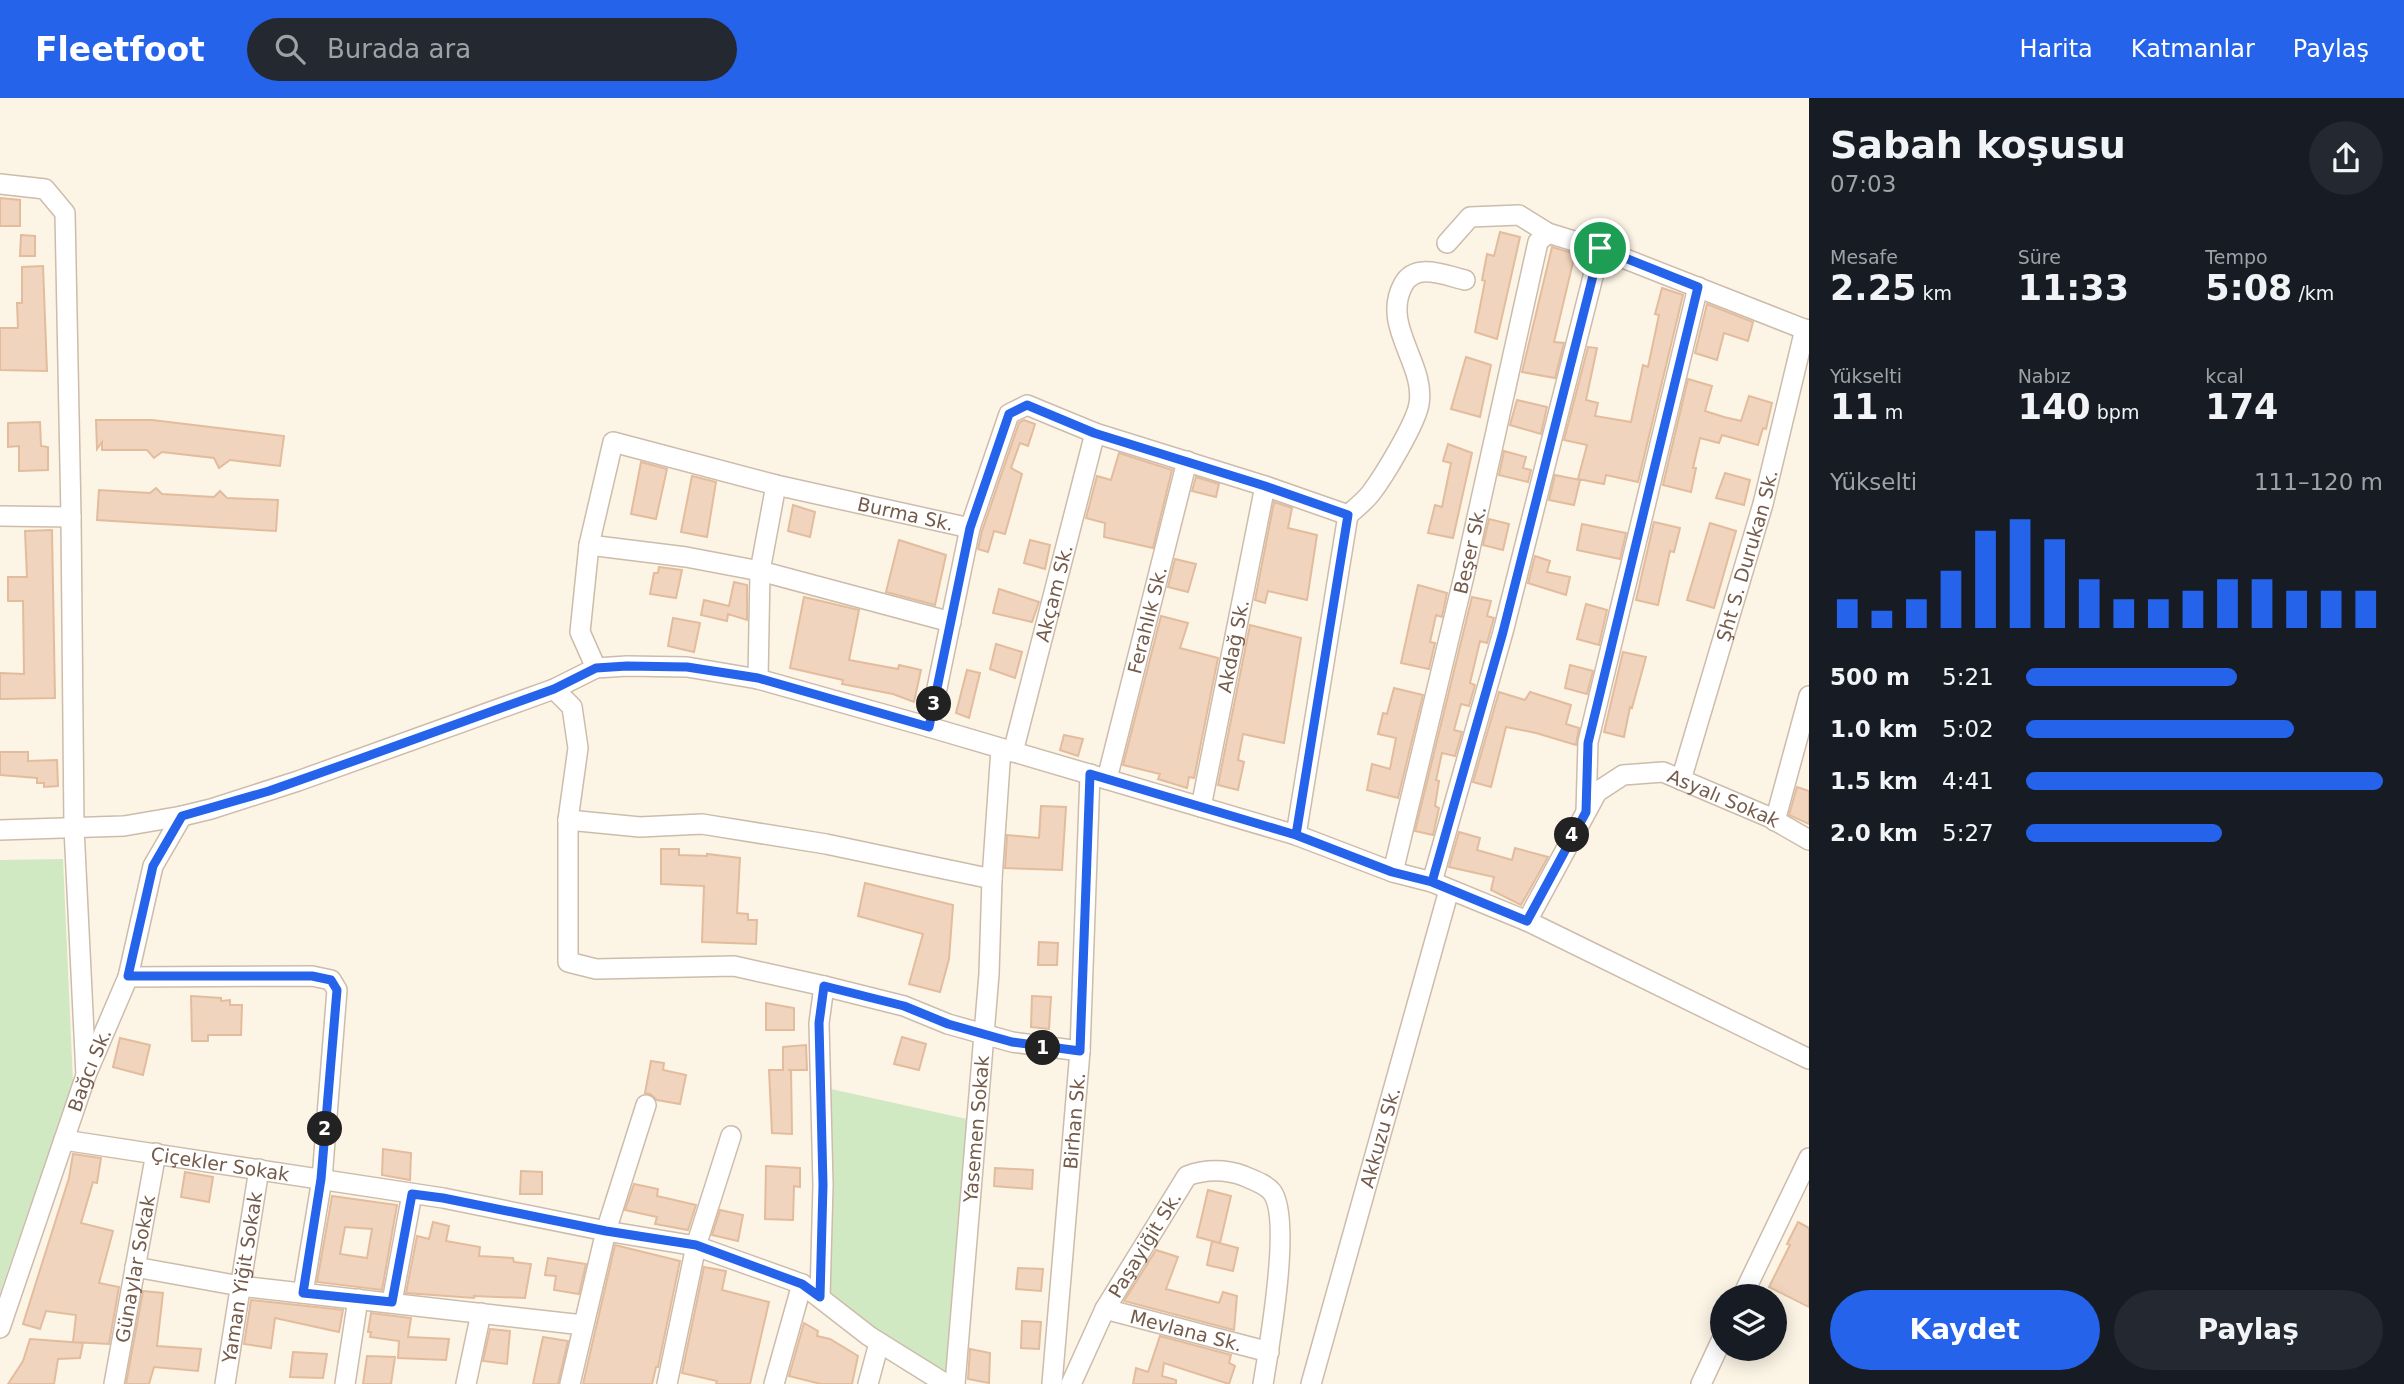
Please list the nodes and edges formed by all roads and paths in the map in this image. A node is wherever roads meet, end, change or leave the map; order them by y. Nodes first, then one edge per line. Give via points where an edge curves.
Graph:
1 (0, 184) edge
2 (1548, 233) junction
3 (1447, 243) dead end
4 (1600, 248) junction
5 (1465, 280) dead end
6 (1698, 287) junction
7 (1807, 330) edge
8 (1094, 433) junction
9 (1187, 461) junction
10 (776, 485) junction
11 (1265, 486) junction
12 (1348, 515) junction
13 (0, 516) edge
14 (71, 517) junction
15 (970, 528) junction
16 (589, 545) junction
17 (760, 571) junction
18 (951, 622) junction
19 (596, 668) junction
20 (758, 678) junction
21 (554, 689) junction
22 (1809, 696) edge
23 (929, 727) junction
24 (1007, 750) junction
25 (1098, 776) junction
26 (1681, 780) junction
27 (1201, 807) junction
28 (1586, 812) junction
29 (182, 816) junction
30 (568, 820) junction
31 (1775, 821) junction
32 (74, 828) junction
33 (0, 830) edge
34 (1296, 835) junction
35 (1809, 840) edge
36 (1392, 872) junction
37 (992, 879) junction
38 (1440, 886) junction
39 (1527, 921) junction
40 (128, 976) junction
41 (824, 986) junction
42 (984, 1033) junction
43 (1080, 1051) junction
44 (1809, 1059) edge
45 (86, 1075) junction
46 (646, 1105) dead end
47 (731, 1136) dead end
48 (64, 1140) junction
49 (156, 1153) junction
50 (1809, 1158) edge
51 (259, 1169) junction
52 (321, 1179) junction
53 (412, 1194) junction
54 (606, 1231) junction
55 (696, 1245) junction
56 (135, 1267) junction
57 (802, 1284) junction
58 (1748, 1284) edge
59 (240, 1286) junction
60 (303, 1293) junction
61 (820, 1297) junction
62 (358, 1299) junction
63 (392, 1302) junction
64 (1105, 1309) junction
65 (481, 1313) junction
66 (1, 1322) edge
67 (583, 1325) junction
68 (879, 1343) junction
69 (1269, 1352) junction
70 (1712, 1361) edge
71 (114, 1384) edge
72 (225, 1384) edge
73 (345, 1384) edge
74 (466, 1384) edge
75 (570, 1384) edge
76 (667, 1384) edge
77 (774, 1384) edge
78 (868, 1384) edge
79 (946, 1384) edge
80 (955, 1384) edge
81 (1052, 1384) edge
82 (1071, 1384) edge
83 (1263, 1384) edge
84 (1311, 1384) edge
85 (1701, 1384) edge

1 - 14 street via 45,190 65,213
2 - 3 street via 1519,215 1470,218
2 - 4 street
2 - 36 street, Beşer Sk. via 1538,242
4 - 6 street
4 - 38 street, Akkuzu Sk.
5 - 12 street via 1418,271 1407,277 1398,293 1396,316 1417,376 1419,403 1399,448 1370,495
6 - 7 street
6 - 28 street via 1588,743
7 - 26 street, Şht S. Durukan Sk. via 1763,504
8 - 9 street, Burma Sk.
8 - 15 street, Burma Sk. via 1027,405 1009,414
8 - 24 street, Akçam Sk.
9 - 11 street, Burma Sk.
9 - 25 street, Ferahlık Sk.
10 - 15 street, Burma Sk.
10 - 16 street, Burma Sk. via 613,442
10 - 17 street
11 - 12 street, Burma Sk.
11 - 27 street, Akdağ Sk.
12 - 34 street
13 - 14 street
14 - 32 street
15 - 18 street
16 - 17 street
16 - 19 street, Burma Sk. via 580,632
17 - 18 street
17 - 20 street
18 - 23 street
19 - 20 street via 687,667
19 - 21 street
20 - 23 street
21 - 29 street via 269,791
21 - 30 street via 572,707 578,748
22 - 31 street
23 - 24 street
24 - 25 street
24 - 37 street, Yasemen Sokak
25 - 27 street
25 - 43 street, Birhan Sk.
26 - 28 street, Asyalı Sokak via 1663,772 1623,775 1597,792
26 - 31 street, Asyalı Sokak
27 - 34 street
28 - 39 street, Asyalı Sokak
29 - 32 street via 124,827
29 - 40 street, Bağcı Sk. via 153,866
30 - 37 street via 640,827 702,824
30 - 41 street via 568,962 596,969 734,966
31 - 35 street, Asyalı Sokak
32 - 33 street
32 - 45 street
34 - 36 street
36 - 38 street
37 - 42 street, Yasemen Sokak
38 - 39 street
38 - 84 street, Akkuzu Sk.
39 - 44 street
40 - 45 street, Bağcı Sk.
40 - 52 street via 312,976 331,980 337,990
41 - 42 street
41 - 61 street via 819,1023
42 - 43 street via 1023,1044
42 - 80 street, Yasemen Sokak
43 - 81 street, Birhan Sk.
45 - 48 street, Bağcı Sk.
46 - 54 street
47 - 55 street
48 - 49 street, Çiçekler Sokak
48 - 66 street, Bağcı Sk.
49 - 51 street, Çiçekler Sokak
49 - 56 street, Günaylar Sokak
50 - 58 street
51 - 52 street, Çiçekler Sokak
51 - 59 street, Yaman Yiğit Sokak
52 - 53 street, Çiçekler Sokak
52 - 60 street
53 - 54 street, Çiçekler Sokak
53 - 63 street
54 - 55 street, Çiçekler Sokak
54 - 67 street
55 - 57 street, Çiçekler Sokak
55 - 76 street
56 - 59 street
56 - 71 street, Günaylar Sokak
57 - 61 street, Çiçekler Sokak
57 - 77 street
59 - 60 street
59 - 72 street, Yaman Yiğit Sokak
60 - 62 street
61 - 68 street, Çiçekler Sokak
62 - 63 street
62 - 73 street
63 - 65 street
64 - 69 street, Mevlana Sk.
64 - 69 street, Paşayiğit Sk. via 1186,1176 1201,1170 1235,1173 1270,1189 1280,1220
64 - 82 street, Paşayiğit Sk.
65 - 67 street
65 - 74 street
67 - 75 street
68 - 78 street
68 - 79 street, Çiçekler Sokak
69 - 83 street, Paşayiğit Sk.
70 - 85 street

